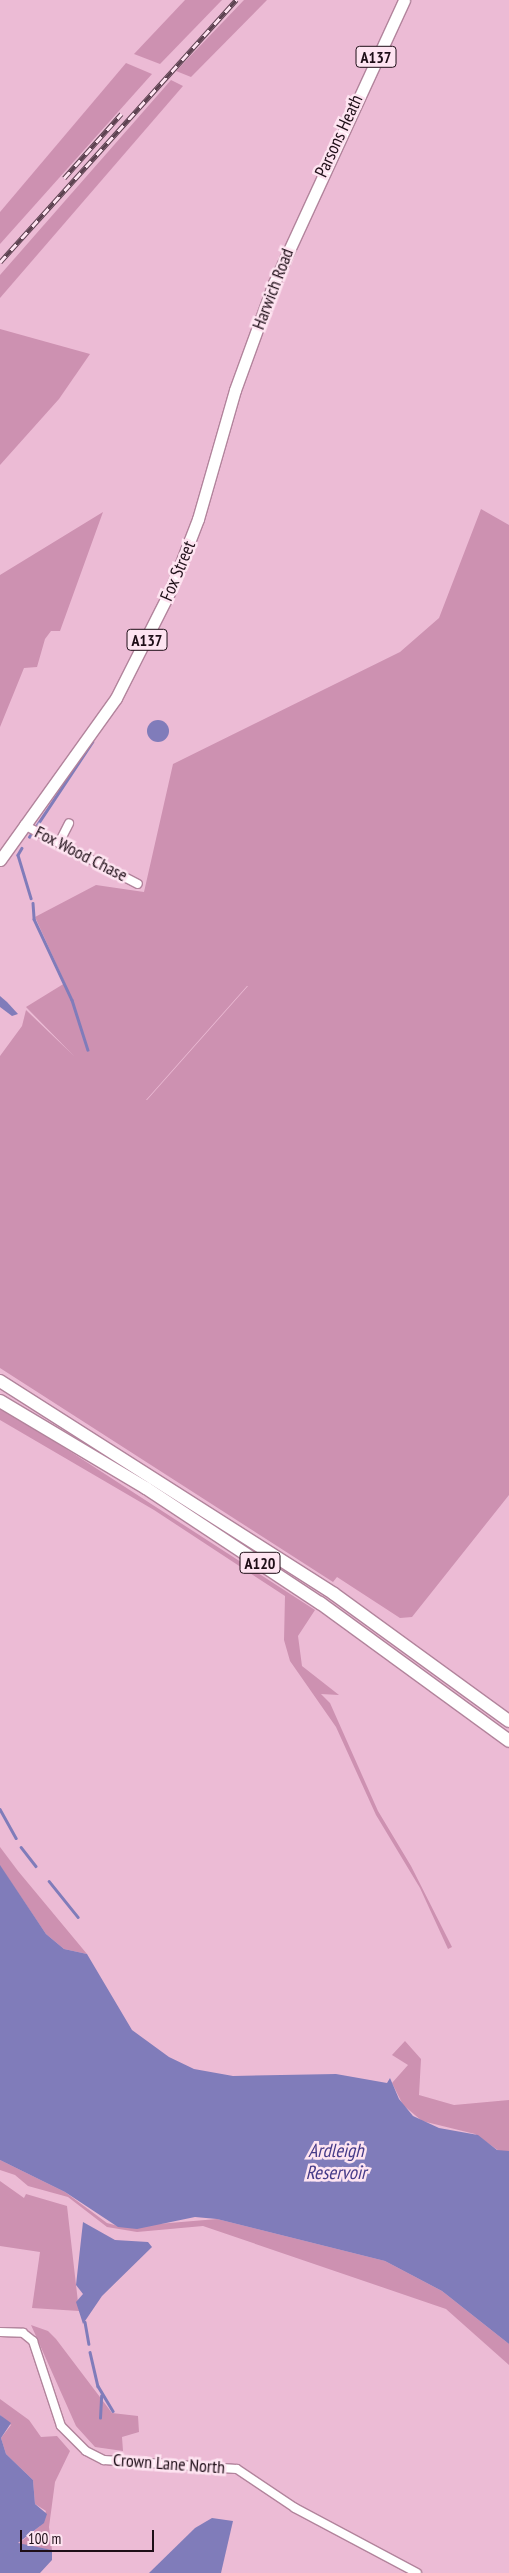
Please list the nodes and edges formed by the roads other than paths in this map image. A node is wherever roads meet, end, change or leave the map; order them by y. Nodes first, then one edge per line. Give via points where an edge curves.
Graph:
1 (404, 0) edge
2 (314, 191) joint
3 (235, 390) joint
4 (69, 823) dead end
5 (32, 829) junction
6 (59, 843) junction
7 (0, 860) edge
8 (138, 884) dead end
9 (0, 1381) edge
10 (0, 1401) edge
11 (509, 1721) edge
12 (509, 1741) edge
13 (0, 2332) edge
14 (417, 2573) edge

1 - 2 main road, Parsons Heath / A137
2 - 3 main road, Harwich Road / A137
3 - 5 main road, Fox Street / A137 via 192,539 152,630 112,704
4 - 6 street
5 - 6 street, Fox Wood Chase
5 - 7 main road, Fox Street / A137
6 - 8 street, Fox Wood Chase
9 - 11 highway, A120 via 334,1594
10 - 12 highway, A120 via 146,1488 320,1603
13 - 14 street, Crown Lane North via 23,2333 33,2341 61,2426 86,2451 104,2460 237,2469 295,2508

